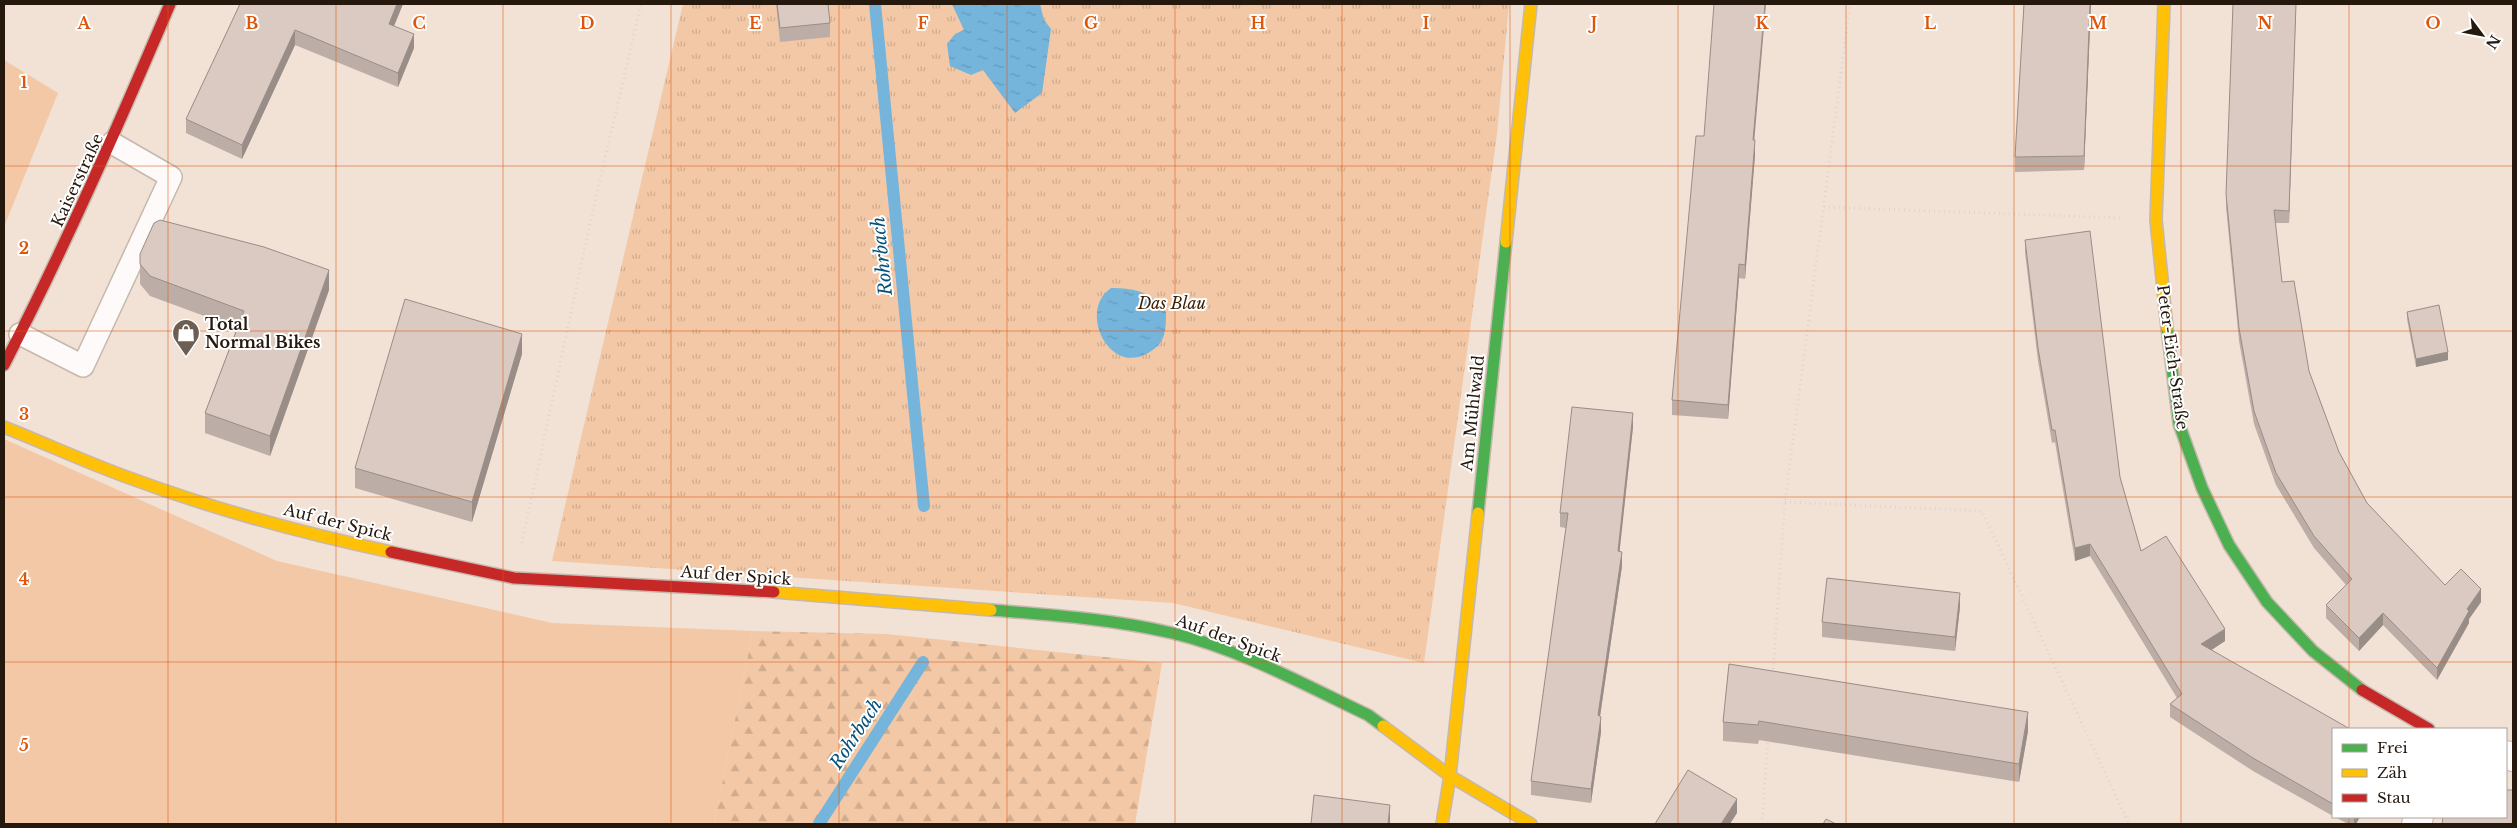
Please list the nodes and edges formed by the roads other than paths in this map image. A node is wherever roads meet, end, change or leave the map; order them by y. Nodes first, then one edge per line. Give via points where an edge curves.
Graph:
1 (170, 4) edge
2 (1531, 4) edge
3 (2164, 4) edge
4 (112, 143) junction
5 (20, 334) junction
6 (4, 365) edge
7 (4, 427) edge
8 (2427, 728) edge
9 (1450, 776) junction
10 (1442, 824) edge
11 (1531, 824) edge

1 - 4 street, Kaiserstraße
2 - 9 street, Am Mühlwald
3 - 8 street, Peter-Eich-Straße via 2156,220 2179,424 2202,488 2229,545 2267,602 2313,651 2363,691
4 - 5 street, Kaiserstraße
4 - 5 lane via 171,177 83,366
5 - 6 street, Kaiserstraße
7 - 9 street, Auf der Spick via 124,476 239,513 343,542 514,578 768,592 1099,619 1173,633 1246,658 1368,715
9 - 10 street, Am Mühlwald
9 - 11 street, Auf der Spick

